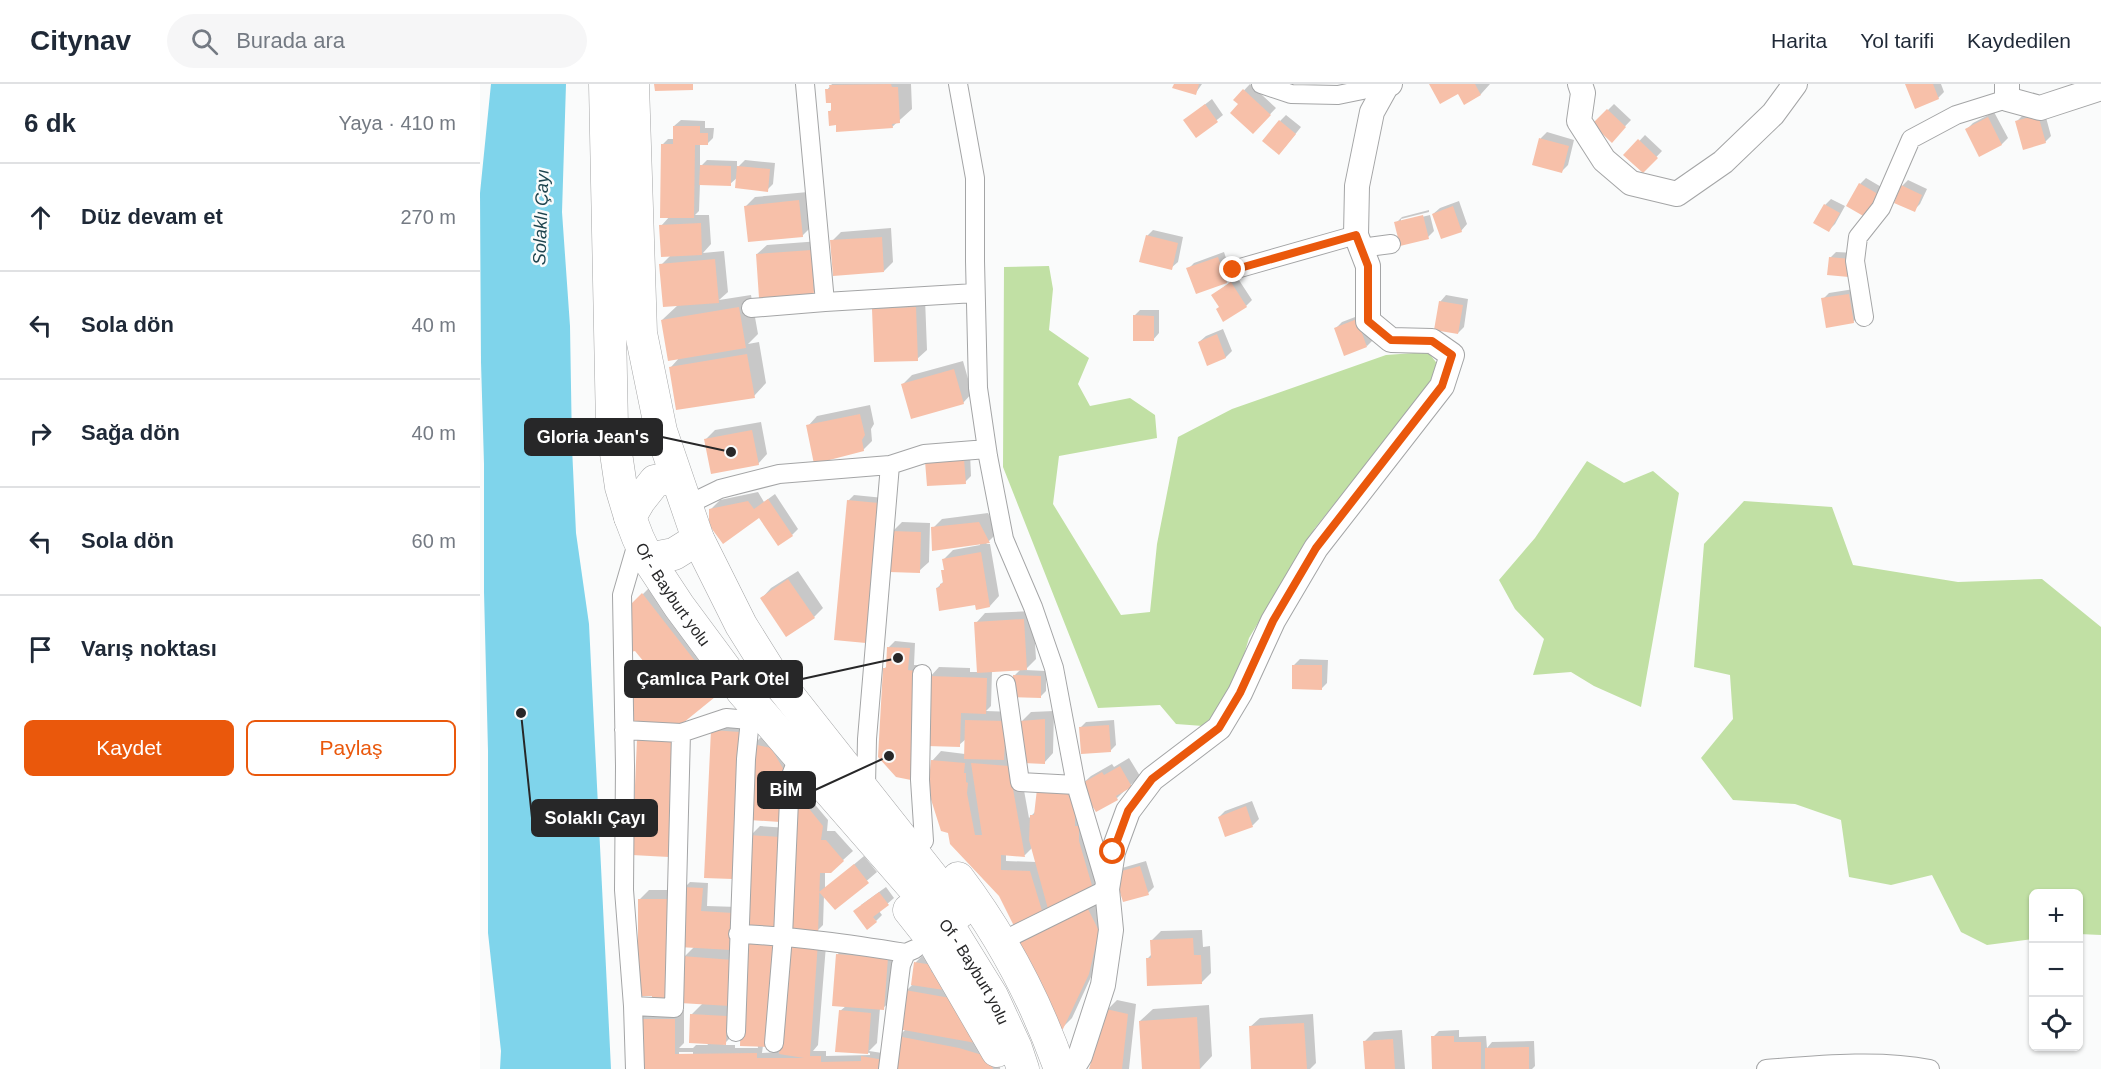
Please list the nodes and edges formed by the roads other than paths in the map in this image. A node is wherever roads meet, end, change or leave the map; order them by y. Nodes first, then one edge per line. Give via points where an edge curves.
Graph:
1 (605, 84) edge
2 (633, 84) edge
3 (805, 84) edge
4 (958, 84) edge
5 (1261, 84) edge
6 (1580, 84) edge
7 (1795, 84) edge
8 (1388, 85) edge
9 (2101, 88) edge
10 (2007, 92) edge
11 (1358, 242) junction
12 (1391, 244) dead end
13 (1233, 270) dead end
14 (975, 293) junction
15 (825, 302) junction
16 (751, 308) dead end
17 (1864, 317) dead end
18 (987, 449) junction
19 (890, 465) junction
20 (675, 477) junction
21 (685, 506) junction
22 (639, 538) junction
23 (698, 539) junction
24 (922, 674) dead end
25 (1006, 684) dead end
26 (755, 716) junction
27 (624, 730) junction
28 (681, 733) junction
29 (799, 755) junction
30 (836, 758) junction
31 (866, 785) junction
32 (1076, 785) junction
33 (851, 817) junction
34 (924, 841) junction
35 (1107, 889) junction
36 (738, 934) junction
37 (783, 936) junction
38 (1000, 942) junction
39 (919, 946) junction
40 (633, 1005) junction
41 (736, 1032) dead end
42 (774, 1043) dead end
43 (635, 1069) edge
44 (888, 1069) edge
45 (1004, 1069) edge
46 (1023, 1069) edge
47 (1042, 1069) edge
48 (1060, 1069) edge
49 (1072, 1069) edge
50 (1766, 1069) edge
51 (1930, 1069) edge

1 - 22 highway, Of - Bayburt yolu via 612,417 621,487
2 - 20 highway, Of - Bayburt yolu via 641,333 661,431
3 - 15 street
4 - 14 street via 975,177
5 - 8 street via 1291,93 1338,95
6 - 7 street via 1583,93 1579,121 1604,160 1631,183 1677,194 1732,154 1773,114
8 - 11 street via 1372,112 1357,186
9 - 10 street via 2040,108
10 - 17 street via 1911,138 1881,208 1858,237 1855,261
11 - 12 street
11 - 13 street
11 - 35 street via 1368,266 1368,321 1391,340 1432,341 1452,355 1442,386 1316,548 1273,621 1219,728 1152,779 1128,811 1113,852
14 - 15 street
14 - 18 street via 978,388
15 - 16 street
18 - 19 street via 924,454
18 - 32 street via 1004,539 1054,668
19 - 21 street via 779,474 720,489
19 - 31 street
20 - 21 highway, Of - Bayburt yolu
20 - 22 highway via 655,481 640,500
21 - 23 highway, Of - Bayburt yolu
22 - 23 highway via 674,554
22 - 26 highway, Of - Bayburt yolu
22 - 27 street via 622,595
23 - 30 highway, Of - Bayburt yolu via 753,647
24 - 34 street via 920,780
25 - 32 street via 1020,782
26 - 28 street via 726,718
26 - 29 highway, Of - Bayburt yolu
26 - 36 street via 746,759
27 - 28 street
27 - 40 street via 624,890
28 - 40 street via 675,1008
29 - 33 highway, Of - Bayburt yolu
29 - 37 street via 790,778
30 - 31 highway
30 - 47 highway, Of - Bayburt yolu via 968,923 1003,979
31 - 34 highway
32 - 35 street
33 - 39 highway via 856,838
33 - 46 highway, Of - Bayburt yolu via 960,941 992,996
34 - 38 highway via 958,878
35 - 38 street
35 - 49 street via 1111,930 1103,985 1080,1056
36 - 37 street
36 - 41 street
37 - 39 street
37 - 42 street
38 - 48 highway via 1035,1006
39 - 44 street via 901,965
39 - 45 highway via 996,1048
40 - 43 street
50 - 51 street via 1906,1064

